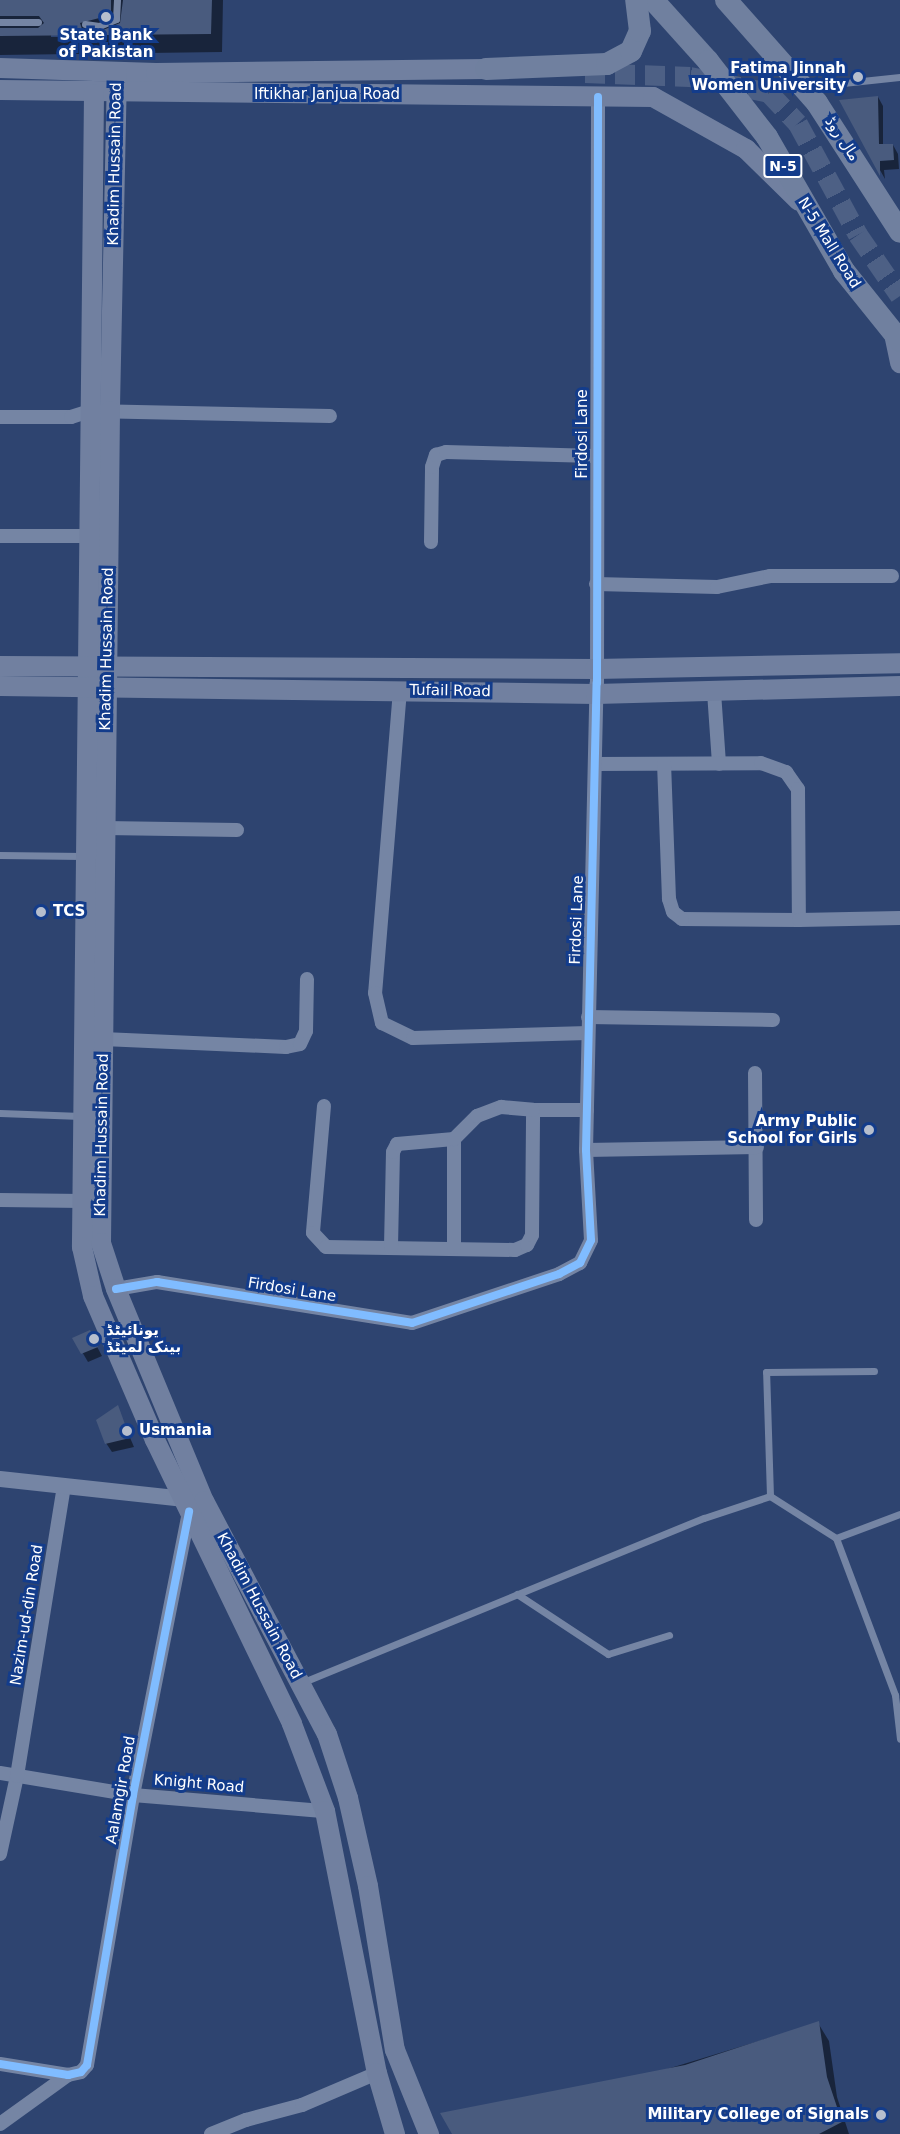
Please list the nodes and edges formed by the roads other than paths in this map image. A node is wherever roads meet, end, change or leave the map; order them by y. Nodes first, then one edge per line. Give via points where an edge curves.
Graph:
1 (117, 0) edge
2 (636, 0) edge
3 (653, 0) edge
4 (726, 0) edge
5 (0, 22) edge
6 (38, 22) dead end
7 (85, 24) dead end
8 (0, 68) edge
9 (486, 69) joint
10 (117, 72) junction
11 (900, 77) edge
12 (843, 82) dead end
13 (0, 90) edge
14 (94, 94) junction
15 (117, 94) junction
16 (598, 97) junction
17 (807, 209) junction
18 (900, 232) edge
19 (897, 337) edge
20 (900, 363) edge
21 (100, 411) junction
22 (330, 416) dead end
23 (0, 417) edge
24 (596, 456) junction
25 (0, 536) edge
26 (89, 536) junction
27 (431, 542) dead end
28 (892, 576) dead end
29 (596, 584) junction
30 (900, 663) edge
31 (0, 666) edge
32 (87, 666) junction
33 (108, 666) junction
34 (596, 669) junction
35 (0, 686) edge
36 (900, 686) edge
37 (87, 687) junction
38 (107, 687) junction
39 (400, 690) junction
40 (714, 692) junction
41 (596, 694) junction
42 (595, 764) junction
43 (664, 764) junction
44 (719, 764) junction
45 (105, 828) junction
46 (237, 830) dead end
47 (0, 855) edge
48 (85, 856) junction
49 (900, 918) edge
50 (799, 920) junction
51 (307, 979) dead end
52 (588, 1017) junction
53 (773, 1020) dead end
54 (588, 1034) junction
55 (103, 1039) junction
56 (754, 1073) dead end
57 (324, 1106) dead end
58 (533, 1110) junction
59 (587, 1110) junction
60 (0, 1113) edge
61 (83, 1116) junction
62 (454, 1139) junction
63 (757, 1147) junction
64 (586, 1150) junction
65 (0, 1200) edge
66 (83, 1201) junction
67 (756, 1220) dead end
68 (391, 1247) junction
69 (454, 1248) junction
70 (116, 1289) junction
71 (874, 1371) dead end
72 (0, 1479) edge
73 (64, 1487) junction
74 (770, 1496) junction
75 (192, 1503) junction
76 (900, 1514) edge
77 (836, 1538) junction
78 (517, 1594) junction
79 (669, 1635) dead end
80 (300, 1683) junction
81 (900, 1739) edge
82 (0, 1773) edge
83 (17, 1776) junction
84 (133, 1795) junction
85 (325, 1811) junction
86 (0, 1854) edge
87 (0, 2064) edge
88 (75, 2073) junction
89 (377, 2073) junction
90 (0, 2124) edge
91 (211, 2134) edge
92 (395, 2134) edge
93 (429, 2134) edge

1 - 7 lane via 116,19 99,26
2 - 9 highway via 640,31 631,51 607,64
3 - 17 highway, N-5 Mall Road / N-5 via 708,61 767,138
4 - 18 highway, مال روڈ via 817,103
5 - 6 lane
8 - 10 main road, Iftikhar Janjua Road
9 - 10 main road, Iftikhar Janjua Road
10 - 15 main road, Khadim Hussain Road
11 - 12 lane
13 - 14 main road, Iftikhar Janjua Road
14 - 15 main road, Iftikhar Janjua Road
14 - 21 main road, Khadim Hussain Road
15 - 16 main road, Iftikhar Janjua Road
15 - 21 main road, Khadim Hussain Road
16 - 17 main road, Iftikhar Janjua Road via 653,97 746,149
16 - 24 street, Firdosi Lane
17 - 19 highway, N-5 Mall Road / N-5 via 844,272
19 - 20 main road
21 - 22 street
21 - 23 street via 71,417
21 - 26 main road, Khadim Hussain Road
21 - 33 main road, Khadim Hussain Road
24 - 27 street via 446,452 436,455 432,466
24 - 29 street, Firdosi Lane
25 - 26 street
26 - 32 main road, Khadim Hussain Road
28 - 29 street via 770,576 717,587
29 - 34 street, Firdosi Lane
30 - 34 main road, Tufail Road
31 - 32 main road, Tufail Road
32 - 33 main road, Tufail Road
32 - 37 main road, Khadim Hussain Road
33 - 34 main road, Tufail Road
33 - 38 main road, Khadim Hussain Road
34 - 41 street, Firdosi Lane
35 - 37 main road, Tufail Road
36 - 40 main road, Tufail Road
37 - 38 main road, Tufail Road
37 - 48 main road, Khadim Hussain Road
38 - 39 main road, Tufail Road
38 - 45 main road, Khadim Hussain Road
39 - 41 main road, Tufail Road
39 - 54 street via 375,993 382,1023 413,1038
40 - 41 main road, Tufail Road
40 - 44 street
41 - 42 street, Firdosi Lane
42 - 43 street
42 - 52 street, Firdosi Lane
43 - 44 street
43 - 50 street via 669,899 674,912 682,919
44 - 50 street via 761,763 786,772 798,789
45 - 46 street
45 - 55 main road, Khadim Hussain Road
47 - 48 lane
48 - 61 main road, Khadim Hussain Road
49 - 50 street
51 - 55 street via 306,1031 300,1044 286,1047
52 - 53 street
52 - 54 street, Firdosi Lane
54 - 59 street, Firdosi Lane
55 - 70 main road, Khadim Hussain Road via 101,1243
56 - 63 street
57 - 68 street via 313,1233 326,1247
58 - 59 street
58 - 62 street via 501,1107 477,1116
58 - 69 street via 532,1235 527,1245 515,1250
59 - 64 street, Firdosi Lane
60 - 61 lane
61 - 66 main road, Khadim Hussain Road
62 - 68 street via 397,1144 393,1152
62 - 69 street
63 - 64 street
63 - 67 street
64 - 70 street, Firdosi Lane via 591,1240 580,1263 559,1274 412,1323 157,1282
65 - 66 street
66 - 75 main road, Khadim Hussain Road via 82,1247 93,1296
68 - 69 street
70 - 75 main road, Khadim Hussain Road
71 - 74 lane via 766,1372
72 - 73 street
73 - 75 street
73 - 83 street, Nazim-ud-din Road
74 - 77 lane
74 - 78 lane via 704,1518
75 - 80 main road, Khadim Hussain Road
75 - 84 street, Aalamgir Road
75 - 85 main road, Khadim Hussain Road via 292,1724
76 - 77 lane
77 - 81 lane via 895,1695
78 - 79 lane via 608,1654
78 - 80 lane
80 - 93 main road, Khadim Hussain Road via 327,1734 348,1798 368,1886 395,2050
82 - 83 street, Knight Road
83 - 84 street, Knight Road
83 - 86 street, Nazim-ud-din Road
84 - 85 street, Knight Road
84 - 88 street, Aalamgir Road via 87,2065
85 - 89 main road, Khadim Hussain Road
87 - 88 street
88 - 90 street
89 - 91 street via 302,2105
89 - 92 main road, Khadim Hussain Road

